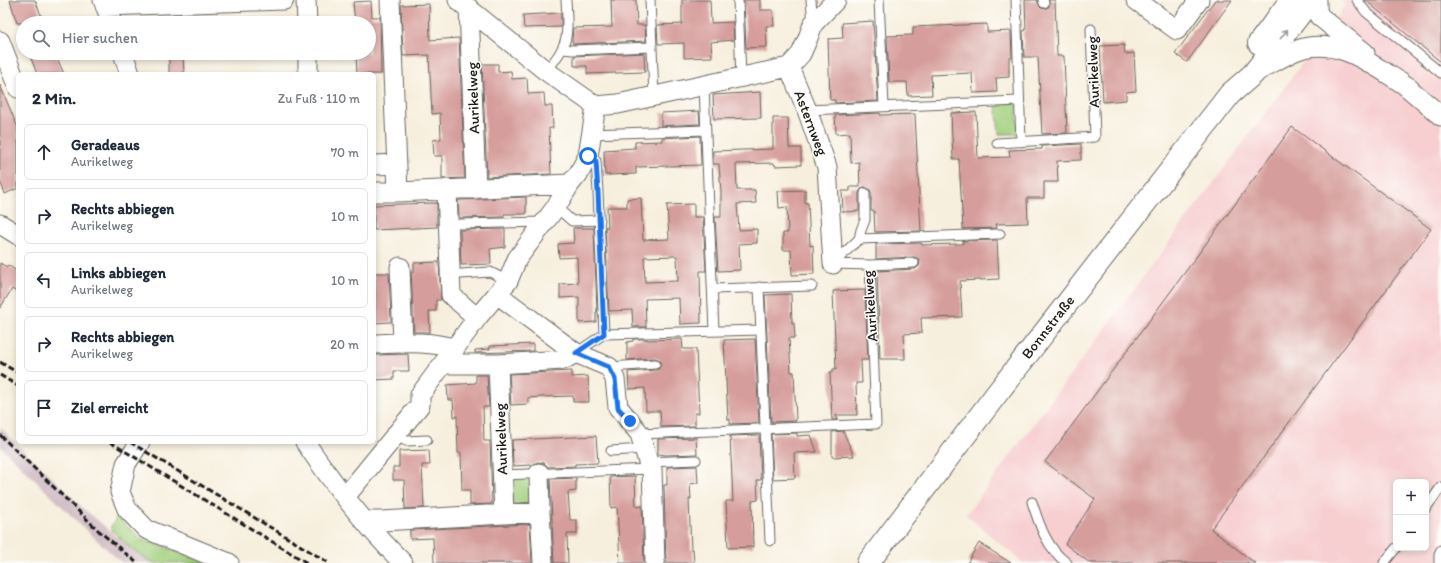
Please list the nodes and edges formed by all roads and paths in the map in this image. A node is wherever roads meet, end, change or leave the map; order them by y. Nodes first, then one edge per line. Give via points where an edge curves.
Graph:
1 (284, 0) edge
2 (306, 0) edge
3 (390, 0) edge
4 (566, 0) edge
5 (650, 0) edge
6 (738, 0) edge
7 (811, 0) edge
8 (836, 0) edge
9 (879, 0) edge
10 (1016, 0) edge
11 (1136, 0) edge
12 (1199, 0) edge
13 (1291, 0) edge
14 (1311, 0) edge
15 (1317, 0) edge
16 (1357, 0) edge
17 (464, 4) edge
18 (107, 10) edge
19 (306, 16) edge
20 (813, 24) junction
21 (1091, 29) dead end
22 (0, 41) edge
23 (652, 47) junction
24 (563, 49) junction
25 (125, 60) edge
26 (308, 60) edge
27 (789, 67) junction
28 (546, 71) junction
29 (129, 72) edge
30 (308, 72) edge
31 (1253, 74) junction
32 (1441, 74) edge
33 (741, 78) junction
34 (16, 83) edge
35 (704, 86) junction
36 (1410, 88) junction
37 (1230, 94) junction
38 (654, 96) junction
39 (1019, 101) junction
40 (596, 106) junction
41 (884, 106) junction
42 (807, 110) junction
43 (1441, 116) edge
44 (706, 130) junction
45 (591, 134) junction
46 (1021, 142) junction
47 (997, 143) dead end
48 (588, 156) junction
49 (397, 164) junction
50 (376, 165) edge
51 (570, 184) junction
52 (447, 189) junction
53 (476, 189) junction
54 (376, 192) edge
55 (398, 192) junction
56 (864, 193) dead end
57 (556, 207) junction
58 (600, 220) junction
59 (544, 222) junction
60 (0, 224) edge
61 (460, 224) dead end
62 (16, 234) edge
63 (1000, 234) dead end
64 (859, 239) junction
65 (914, 263) dead end
66 (833, 264) junction
67 (870, 265) junction
68 (400, 267) dead end
69 (461, 274) dead end
70 (812, 286) dead end
71 (503, 287) junction
72 (758, 287) junction
73 (713, 289) junction
74 (477, 318) junction
75 (761, 330) junction
76 (714, 331) junction
77 (604, 334) junction
78 (403, 343) junction
79 (376, 344) edge
80 (576, 353) junction
81 (450, 356) junction
82 (498, 364) junction
83 (655, 364) dead end
84 (609, 367) junction
85 (765, 430) junction
86 (395, 435) junction
87 (427, 440) dead end
88 (139, 444) edge
89 (306, 444) edge
90 (611, 451) dead end
91 (646, 454) junction
92 (696, 460) dead end
93 (539, 474) junction
94 (502, 475) junction
95 (1441, 488) edge
96 (345, 497) junction
97 (1032, 502) dead end
98 (1429, 504) edge
99 (540, 512) junction
100 (504, 514) junction
101 (366, 521) junction
102 (770, 541) dead end
103 (1441, 550) edge
104 (1394, 551) edge
105 (229, 563) edge
106 (403, 563) edge
107 (543, 563) edge
108 (655, 563) edge
109 (868, 563) edge
110 (1067, 563) edge
111 (1384, 563) edge
112 (1440, 563) edge

1 - 18 street
2 - 19 street
3 - 49 street
4 - 24 lane via 567,38
5 - 23 lane
6 - 33 lane
7 - 20 lane
8 - 20 street
9 - 41 lane
10 - 39 lane
11 - 12 street via 1177,30
13 - 37 main road, Bonnstraße via 1236,75
31 -> 14 main road, Bonnstraße
15 - 36 street via 1319,16
16 - 32 lane via 1366,12
17 - 28 street, Aurikelweg
17 - 53 street, Aurikelweg
20 - 27 street via 800,54
21 - 46 lane, Aurikelweg via 1096,137
22 - 34 street
23 - 24 lane
23 - 38 lane
24 - 28 lane
25 - 29 street
26 - 30 street
27 - 33 street
27 - 42 street, Asternweg
28 - 40 street, Aurikelweg
31 - 36 street via 1295,51 1313,46 1326,46 1350,52
31 - 37 main road, Bonnstraße
33 - 35 street
35 - 38 street
35 - 44 lane
36 - 43 street
37 - 109 main road, Bonnstraße
38 - 40 street
39 - 41 lane
39 - 46 lane
40 - 45 street
41 - 42 lane
42 - 66 street, Asternweg via 827,167
44 - 45 lane
44 - 73 lane
45 - 48 street
46 - 47 lane, Aurikelweg
48 - 51 street via 580,173
48 - 58 lane via 596,161
49 - 50 street
49 - 55 street
51 - 53 street
51 - 57 street
52 - 53 street
52 - 55 street
52 - 74 street via 452,295
54 - 55 street
56 - 64 lane via 865,220
57 - 58 lane via 572,221
57 - 59 street
58 - 77 lane
59 - 61 lane
59 - 71 street via 517,259
60 - 62 street
63 - 64 lane
64 - 66 lane, Aurikelweg
65 - 67 lane
66 - 67 lane, Aurikelweg
67 - 85 lane, Aurikelweg via 876,424
68 - 78 street
69 - 71 lane via 490,272
70 - 72 lane
71 - 74 street
71 - 80 street
72 - 73 lane
72 - 75 lane
73 - 76 lane
74 - 81 street
75 - 76 lane
75 - 85 lane
76 - 77 lane
77 - 80 lane
78 - 79 street
78 - 81 street via 442,344
80 - 82 street via 562,360
80 - 84 street
81 - 82 street
81 - 86 street via 420,395 420,405
82 - 94 street, Aurikelweg
83 - 84 lane
84 - 91 street via 615,379 618,408
85 - 91 lane, Aurikelweg
85 - 102 lane
86 - 87 lane via 406,441
86 - 96 street
88 - 105 street via 126,464 120,492 127,510 146,529
89 - 96 street
90 - 91 lane
91 - 92 lane
91 - 93 lane
91 - 108 street
93 - 94 lane
93 - 99 street
94 - 100 street, Aurikelweg
95 - 98 lane
96 - 101 street
97 - 110 lane via 1042,532 1060,558
99 - 100 street
99 - 107 street
100 - 101 street
101 - 106 street
103 - 112 lane
104 - 111 lane

